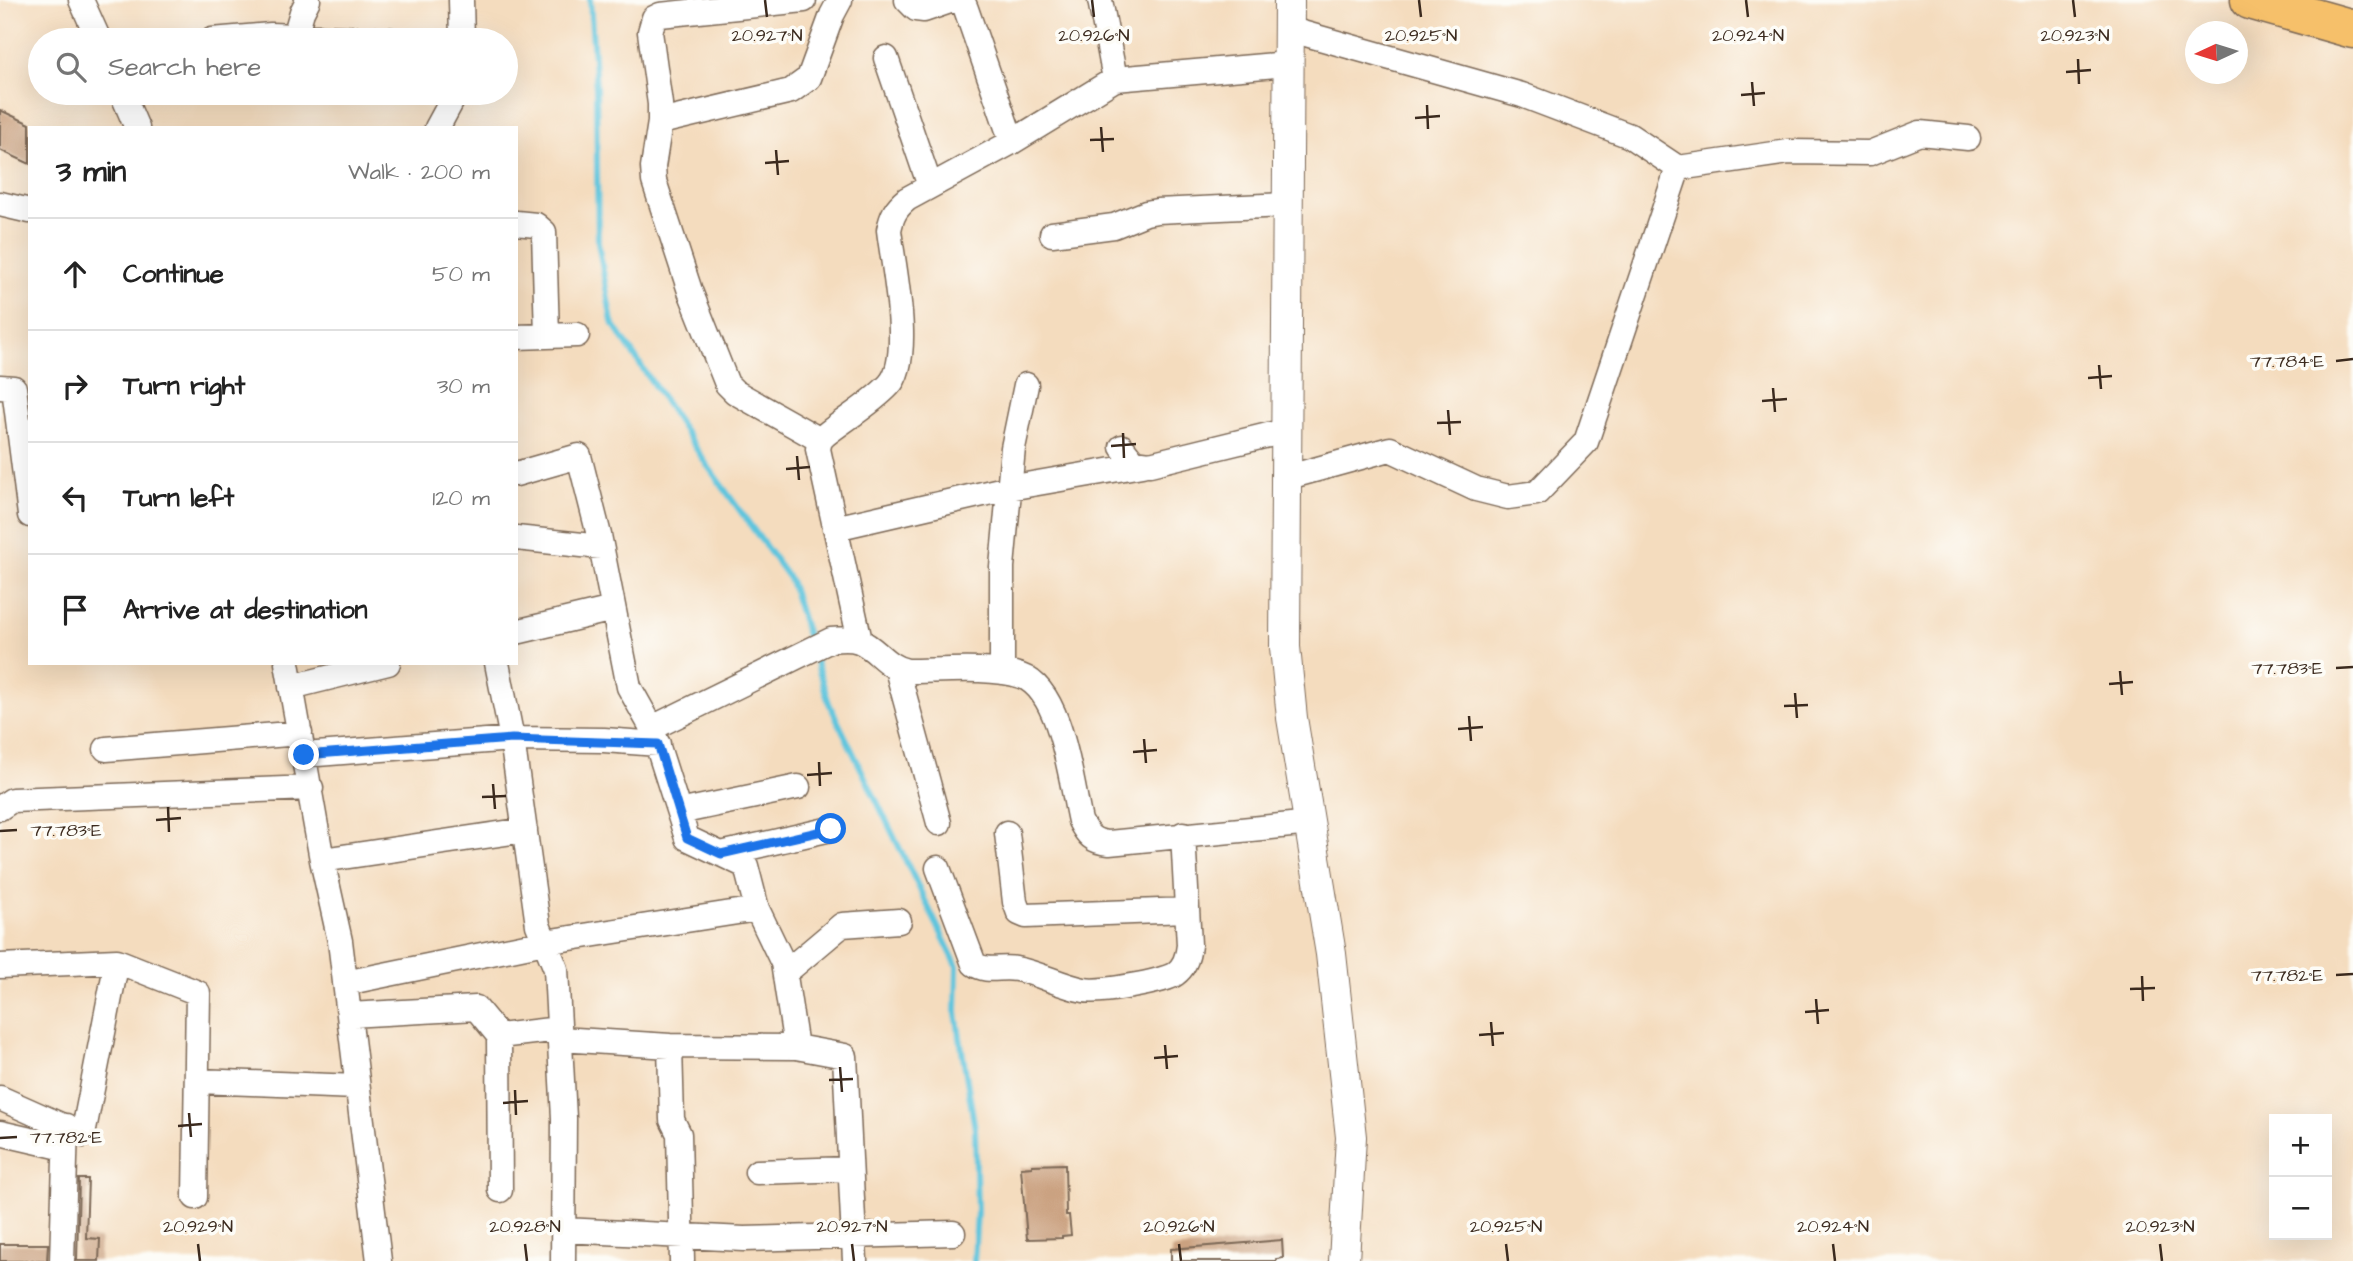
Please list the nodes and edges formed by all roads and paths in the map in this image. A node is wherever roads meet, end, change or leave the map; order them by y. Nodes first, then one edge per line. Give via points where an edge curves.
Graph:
1 (81, 0) edge
2 (308, 0) edge
3 (461, 0) edge
4 (804, 0) edge
5 (840, 0) edge
6 (907, 0) edge
7 (955, 0) edge
8 (1100, 0) edge
9 (2250, 0) edge
10 (1288, 15) edge
11 (94, 28) edge
12 (297, 28) edge
13 (462, 28) edge
14 (2353, 29) edge
15 (887, 58) dead end
16 (1287, 64) junction
17 (1115, 79) junction
18 (127, 105) edge
19 (449, 105) edge
20 (660, 122) junction
21 (136, 126) edge
22 (438, 126) edge
23 (1968, 138) dead end
24 (1012, 142) junction
25 (1678, 169) junction
26 (930, 186) junction
27 (0, 204) edge
28 (1286, 205) junction
29 (28, 211) edge
30 (518, 223) edge
31 (1052, 234) dead end
32 (577, 335) dead end
33 (547, 336) junction
34 (518, 337) edge
35 (1026, 385) dead end
36 (0, 387) edge
37 (1285, 431) junction
38 (820, 440) junction
39 (1122, 447) dead end
40 (1142, 465) junction
41 (518, 473) edge
42 (1285, 478) junction
43 (1009, 488) junction
44 (28, 499) edge
45 (835, 528) junction
46 (518, 538) edge
47 (601, 547) junction
48 (613, 608) junction
49 (518, 632) edge
50 (860, 641) junction
51 (372, 665) edge
52 (497, 665) edge
53 (897, 669) junction
54 (1002, 672) junction
55 (289, 675) edge
56 (655, 736) junction
57 (512, 739) junction
58 (302, 744) junction
59 (106, 749) dead end
60 (799, 787) dead end
61 (311, 788) junction
62 (0, 808) edge
63 (679, 812) junction
64 (939, 823) dead end
65 (1311, 823) junction
66 (831, 829) dead end
67 (524, 830) junction
68 (1007, 833) dead end
69 (1183, 834) junction
70 (721, 854) junction
71 (322, 860) junction
72 (938, 869) dead end
73 (757, 909) junction
74 (1187, 910) junction
75 (899, 921) dead end
76 (545, 942) junction
77 (117, 961) junction
78 (0, 966) edge
79 (785, 973) junction
80 (345, 983) junction
81 (349, 1015) junction
82 (560, 1034) junction
83 (499, 1036) junction
84 (670, 1046) junction
85 (796, 1047) junction
86 (197, 1081) junction
87 (357, 1087) junction
88 (0, 1098) edge
89 (0, 1133) edge
90 (66, 1137) junction
91 (849, 1169) junction
92 (757, 1172) dead end
93 (500, 1190) dead end
94 (195, 1197) dead end
95 (564, 1230) junction
96 (953, 1233) dead end
97 (681, 1236) junction
98 (852, 1236) junction
99 (62, 1261) edge
100 (379, 1261) edge
101 (563, 1261) edge
102 (682, 1261) edge
103 (855, 1261) edge
104 (1344, 1261) edge

1 - 11 street
2 - 12 street
3 - 13 street
4 - 20 street via 653,18 650,32
5 - 20 street via 809,78 802,85
6 - 7 street via 924,10
7 - 24 street via 967,9
8 - 17 street
9 - 14 highway
10 - 16 street
10 - 25 street via 1630,136
15 - 26 street
16 - 17 street
16 - 28 street
17 - 24 street
18 - 21 street
19 - 22 street
20 - 38 street via 653,167 657,192 727,384
23 - 25 street via 1920,133 1870,153 1788,152
24 - 26 street
25 - 42 street via 1586,442 1537,493 1508,497 1476,489 1390,449
26 - 38 street via 897,207 889,230 902,339 896,375
27 - 29 street
28 - 31 street via 1157,211 1114,226
28 - 37 street
30 - 33 street via 536,225 544,232
32 - 33 street
33 - 34 street
35 - 43 street
36 - 44 street via 14,388
37 - 40 street
37 - 42 street
38 - 45 street
39 - 40 street
40 - 43 street
41 - 47 street via 579,456
42 - 65 street via 1285,647
43 - 45 street
43 - 54 street via 1002,567
45 - 50 street
46 - 47 street
47 - 48 street
48 - 49 street
48 - 56 street via 629,687
50 - 53 street
50 - 56 street via 831,640
51 - 55 street
52 - 57 street
53 - 54 street
53 - 64 street
54 - 69 street via 1035,683 1049,702 1087,835 1110,843
55 - 58 street
56 - 57 street
56 - 63 street
57 - 58 street
57 - 67 street
58 - 59 street
58 - 61 street
60 - 63 street
61 - 62 street via 12,800
61 - 71 street
63 - 70 street via 687,838
65 - 69 street
65 - 104 street via 1351,1137
66 - 70 street
67 - 71 street
67 - 76 street via 538,925
68 - 74 street via 1015,902 1019,913 1026,916
69 - 74 street
70 - 73 street via 746,866
71 - 80 street
72 - 74 street via 974,964 985,970 1018,969 1085,990 1177,974 1188,956
73 - 76 street
73 - 79 street
75 - 79 street via 842,925
76 - 80 street
76 - 82 street via 556,969
77 - 78 street
77 - 86 street via 198,993
77 - 90 street via 83,1135
79 - 85 street
80 - 81 street
81 - 83 street via 476,1008
81 - 87 street
82 - 83 street
82 - 84 street
82 - 95 street
83 - 93 street
84 - 85 street
84 - 97 street via 672,1120 679,1134
85 - 91 street via 845,1056
86 - 87 street
86 - 94 street
87 - 100 street
88 - 90 street
89 - 90 street
90 - 99 street
91 - 92 street
91 - 98 street
95 - 97 street
95 - 101 street
96 - 98 street
97 - 98 street
97 - 102 street
98 - 103 street

